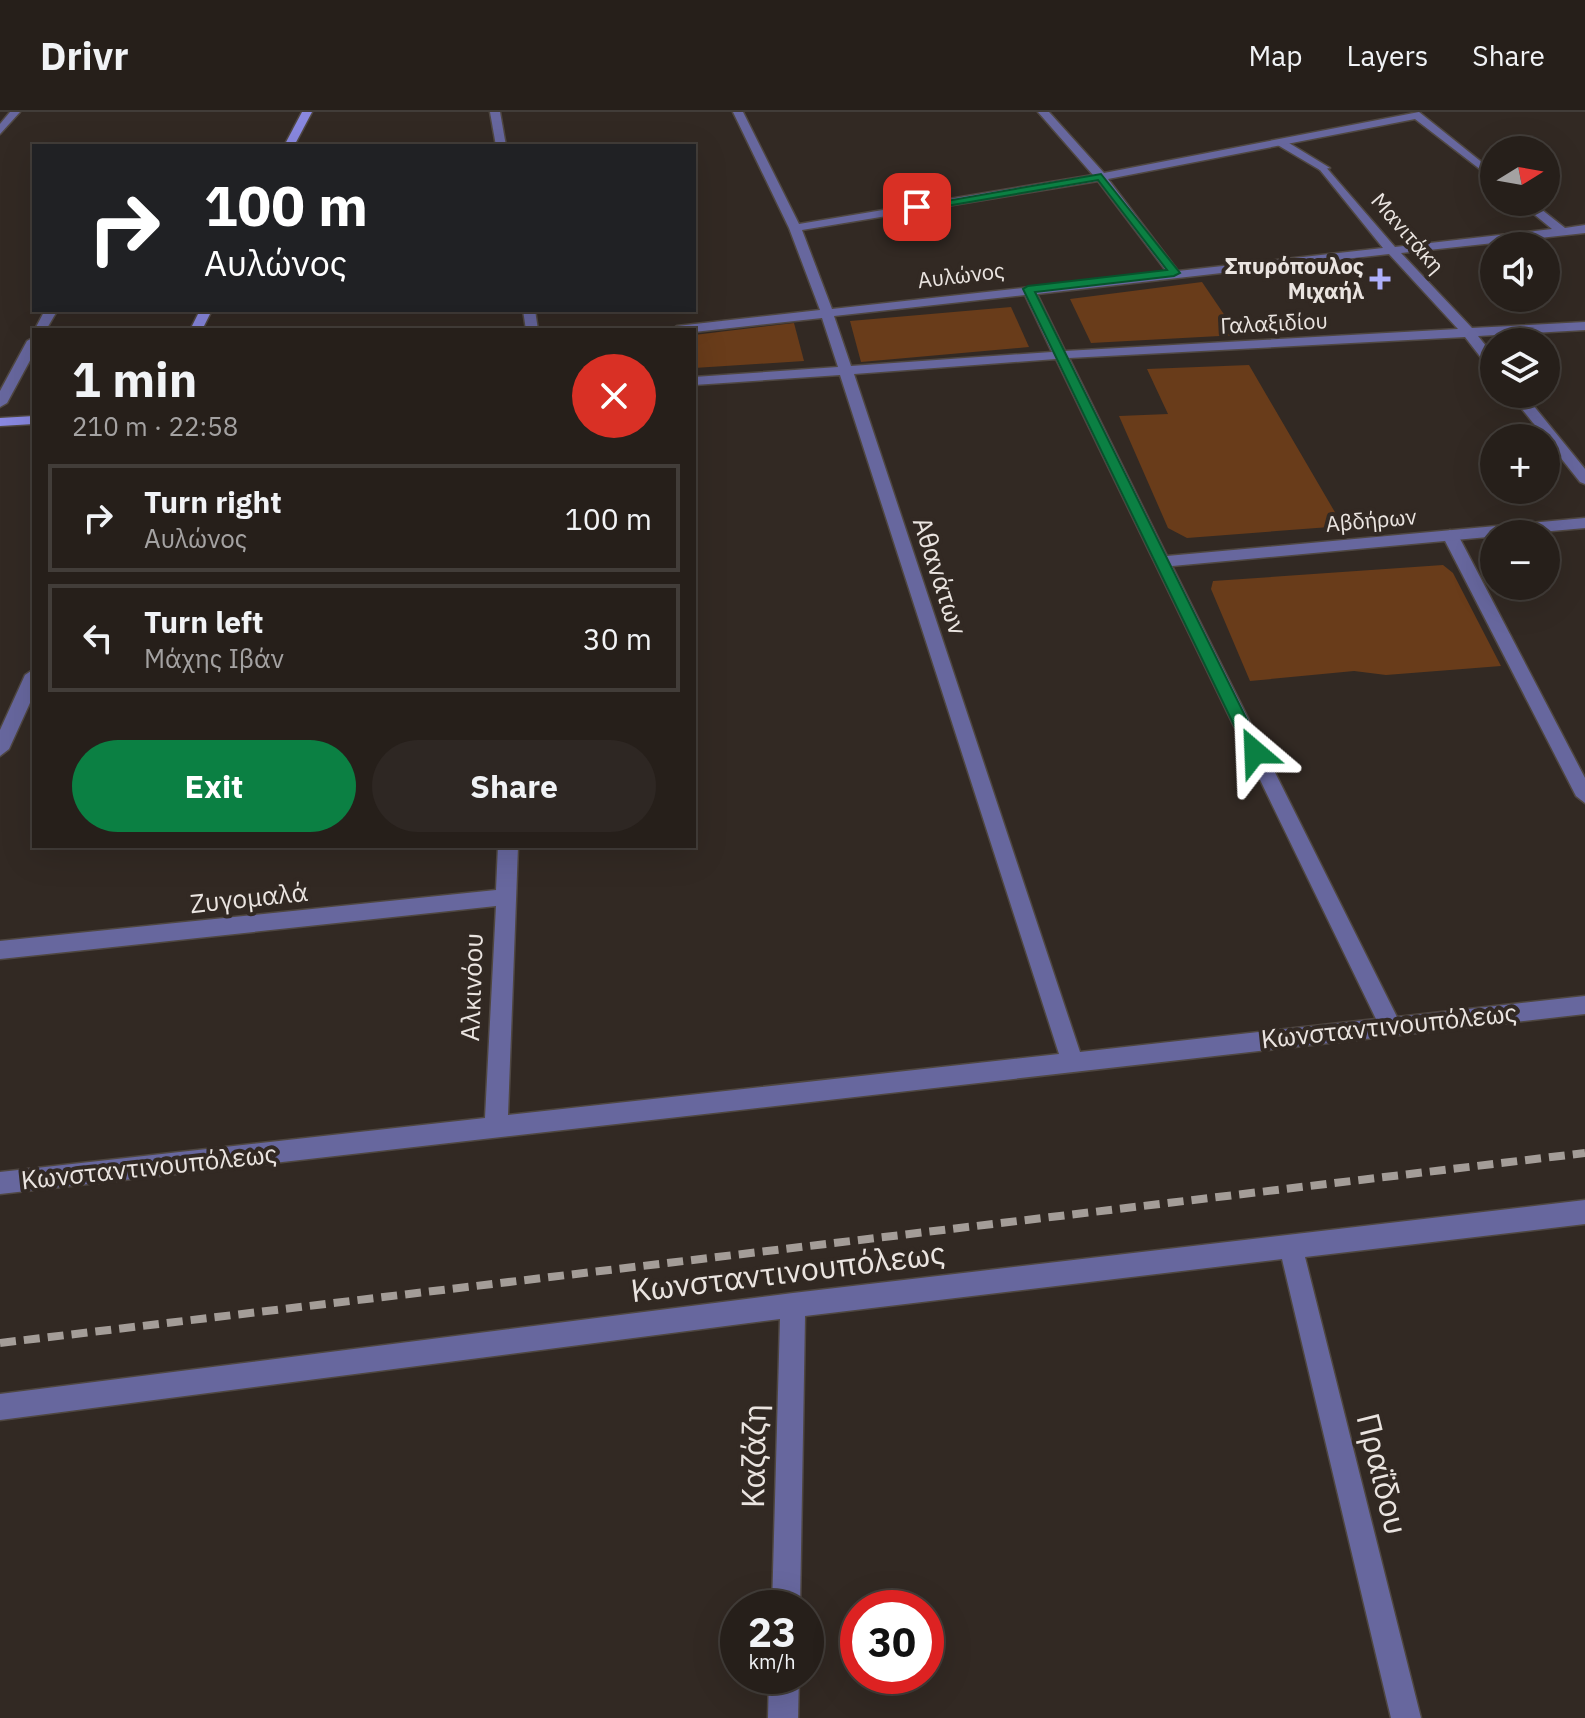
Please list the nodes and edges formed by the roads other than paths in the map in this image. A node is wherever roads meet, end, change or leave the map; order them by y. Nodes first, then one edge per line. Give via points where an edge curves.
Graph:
1 (15, 112) edge
2 (307, 112) edge
3 (495, 112) edge
4 (738, 112) edge
5 (1043, 112) edge
6 (1415, 114) edge
7 (0, 131) edge
8 (1280, 142) junction
9 (290, 144) edge
10 (501, 144) edge
11 (1480, 166) edge
12 (1101, 177) junction
13 (1543, 216) edge
14 (795, 228) junction
15 (1585, 229) edge
16 (1563, 232) junction
17 (1391, 250) junction
18 (1174, 273) junction
19 (1028, 289) junction
20 (827, 313) junction
21 (1585, 326) edge
22 (695, 328) edge
23 (1468, 332) junction
24 (32, 345) edge
25 (1480, 347) edge
26 (1060, 355) junction
27 (846, 371) junction
28 (696, 381) edge
29 (0, 403) edge
30 (1528, 408) edge
31 (32, 420) edge
32 (0, 422) edge
33 (1585, 479) edge
34 (1585, 523) edge
35 (1450, 535) junction
36 (1160, 562) junction
37 (32, 679) edge
38 (0, 749) edge
39 (1585, 796) edge
40 (508, 848) edge
41 (503, 897) junction
42 (0, 950) edge
43 (1585, 1005) edge
44 (1390, 1025) junction
45 (1073, 1064) junction
46 (496, 1129) junction
47 (0, 1183) edge
48 (1585, 1212) edge
49 (1291, 1247) junction
50 (793, 1305) junction
51 (0, 1407) edge
52 (786, 1590) edge
53 (784, 1694) edge
54 (783, 1718) edge
55 (1406, 1718) edge

1 - 7 street
2 - 9 main road
3 - 10 street
4 - 14 street, Αθανάτων
5 - 12 street
6 - 8 street
6 - 11 street
8 - 12 street
8 - 17 street, Μανιτάκη via 1324,168
12 - 14 street
12 - 18 street
13 - 16 street
14 - 20 street, Αθανάτων
15 - 16 street, Αυλώνος
16 - 17 street, Αυλώνος
17 - 18 street, Αυλώνος
17 - 23 street, Μανιτάκη
18 - 19 street, Αυλώνος
19 - 20 street, Αυλώνος
19 - 26 street
20 - 22 street, Αυλώνος
20 - 27 street, Αθανάτων
21 - 23 street, Γαλαξιδίου
23 - 25 street, Μανιτάκη
23 - 26 street, Γαλαξιδίου
24 - 29 street
26 - 27 street
26 - 36 street
27 - 28 street
27 - 45 street, Αθανάτων
30 - 33 street
31 - 32 main road
34 - 35 street, Αβδήρων
35 - 36 street, Αβδήρων
35 - 39 street
36 - 44 street
37 - 38 street
40 - 41 street, Αλκινόου
41 - 42 street, Ζυγομαλά
41 - 46 street, Αλκινόου
43 - 44 street, Κωνσταντινουπόλεως
44 - 45 street, Κωνσταντινουπόλεως
45 - 46 street, Κωνσταντινουπόλεως
46 - 47 street, Κωνσταντινουπόλεως
48 - 49 street, Κωνσταντινουπόλεως
49 - 50 street, Κωνσταντινουπόλεως
49 - 55 street, Πραΐδου
50 - 51 street, Κωνσταντινουπόλεως
50 - 52 street, Καζάζη
53 - 54 street

